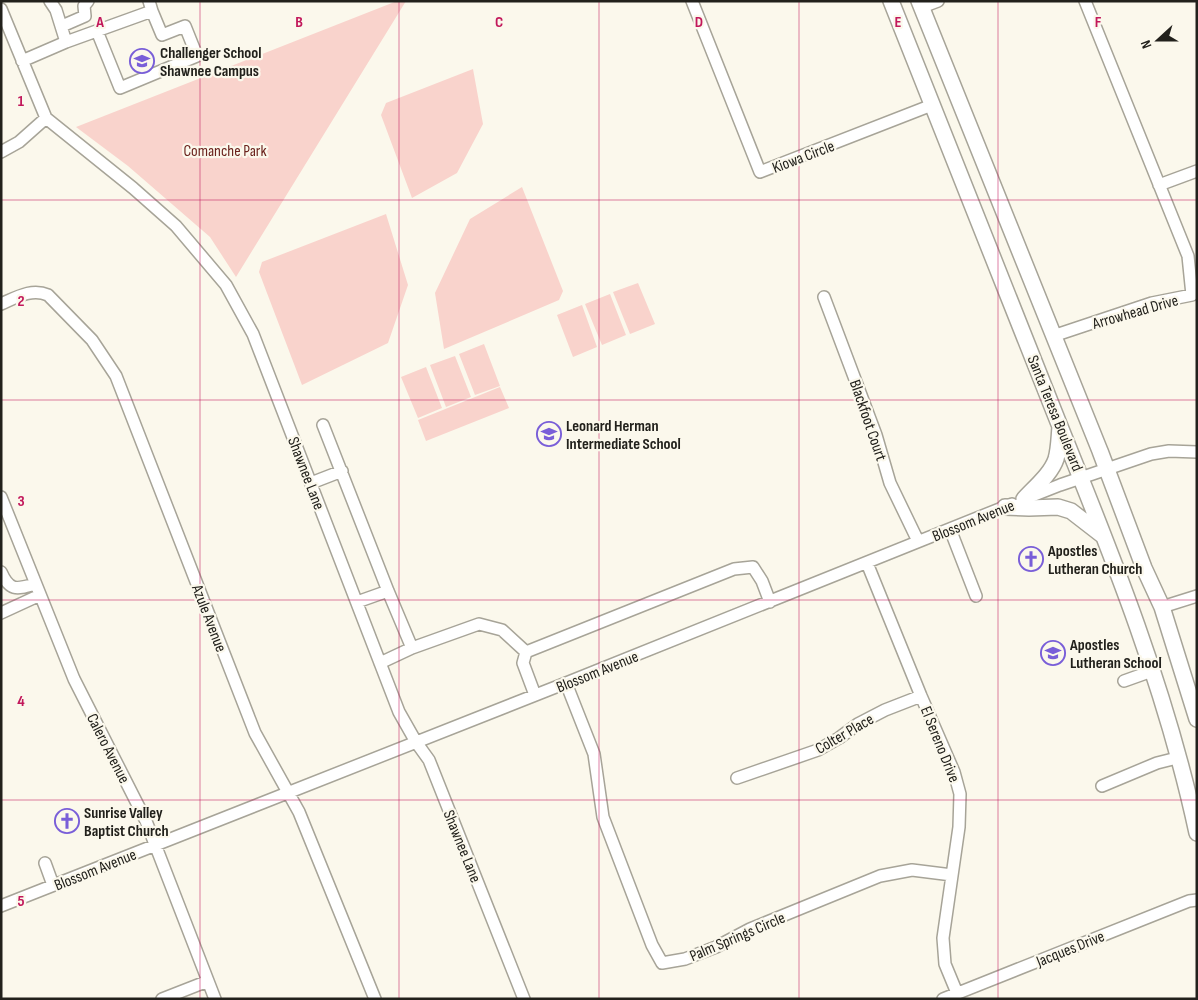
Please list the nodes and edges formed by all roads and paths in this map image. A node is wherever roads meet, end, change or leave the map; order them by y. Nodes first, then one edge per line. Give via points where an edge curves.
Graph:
1 (50, 1) edge
2 (88, 1) edge
3 (692, 1) edge
4 (891, 1) edge
5 (938, 1) edge
6 (1085, 1) edge
7 (921, 4) edge
8 (150, 6) edge
9 (1, 9) edge
10 (62, 26) junction
11 (96, 31) junction
12 (66, 42) junction
13 (22, 61) junction
14 (932, 105) junction
15 (46, 118) junction
16 (1, 152) edge
17 (1197, 171) edge
18 (1159, 185) junction
19 (824, 297) dead end
20 (1, 304) edge
21 (1053, 336) junction
22 (323, 425) dead end
23 (1060, 425) junction
24 (1197, 452) edge
25 (1107, 469) junction
26 (342, 471) junction
27 (1081, 478) junction
28 (311, 483) junction
29 (1, 497) edge
30 (1024, 499) junction
31 (1005, 507) junction
32 (6, 525) edge
33 (950, 529) junction
34 (1104, 538) junction
35 (918, 541) junction
36 (867, 563) junction
37 (1, 572) edge
38 (36, 584) junction
39 (388, 591) junction
40 (40, 595) junction
41 (976, 596) dead end
42 (1197, 596) edge
43 (357, 602) junction
44 (770, 602) junction
45 (1162, 607) junction
46 (1, 613) edge
47 (412, 648) junction
48 (526, 652) junction
49 (380, 663) junction
50 (1152, 671) junction
51 (1124, 681) dead end
52 (566, 683) junction
53 (535, 695) junction
54 (921, 696) junction
55 (1197, 719) edge
56 (416, 742) junction
57 (1177, 758) junction
58 (737, 778) dead end
59 (1102, 786) dead end
60 (288, 793) junction
61 (1197, 833) edge
62 (155, 845) junction
63 (45, 863) dead end
64 (952, 875) junction
65 (53, 886) junction
66 (1197, 900) edge
67 (1, 906) edge
68 (208, 981) junction
69 (957, 993) junction
70 (162, 999) edge
71 (215, 999) edge
72 (375, 999) edge
73 (524, 999) edge
74 (943, 999) edge

1 - 10 street
2 - 10 street via 84,6 84,16
3 - 14 street, Kiowa Circle via 760,172
4 - 14 main road, Santa Teresa Boulevard
5 - 7 street
6 - 18 street, Arrowhead Drive
7 - 21 main road, Santa Teresa Boulevard
8 - 11 street
8 - 11 street via 162,35 185,26 197,56 120,88
9 - 13 street, Shawnee Lane
10 - 12 street
11 - 12 street
12 - 13 street
13 - 15 street, Shawnee Lane
14 - 23 main road, Santa Teresa Boulevard
15 - 16 street via 19,142
15 - 28 street, Shawnee Lane via 176,226 226,285 252,334
17 - 18 street
18 - 21 street, Arrowhead Drive via 1188,256 1192,295 1152,304
19 - 35 street, Blackfoot Court via 876,435 890,483
20 - 60 street, Azule Avenue via 32,292 48,295 92,340 116,376 255,733
21 - 25 main road, Santa Teresa Boulevard
22 - 26 street
23 - 27 main road, Santa Teresa Boulevard
23 - 30 main road via 1053,464
24 - 25 street, Blossom Avenue via 1151,454
25 - 27 street, Blossom Avenue
25 - 45 main road, Santa Teresa Boulevard
26 - 28 street
26 - 39 street
27 - 30 street, Blossom Avenue
27 - 34 main road, Santa Teresa Boulevard
28 - 43 street, Shawnee Lane
29 - 32 street, Calero Avenue
30 - 31 street, Blossom Avenue
31 - 33 street, Blossom Avenue
31 - 34 main road via 1058,507 1071,511
32 - 38 street, Calero Avenue
33 - 35 street, Blossom Avenue
33 - 41 street
34 - 50 main road, Santa Teresa Boulevard
35 - 36 street, Blossom Avenue
36 - 44 street, Blossom Avenue
36 - 54 street, El Sereno Drive
37 - 38 street via 10,586 17,589
38 - 40 street, Calero Avenue
39 - 43 street
39 - 47 street
40 - 46 street
40 - 62 street, Calero Avenue via 74,680 135,798
42 - 45 street
43 - 49 street, Shawnee Lane
44 - 48 street via 753,567 734,569
44 - 52 street, Blossom Avenue
45 - 55 main road, Santa Teresa Boulevard
47 - 48 street via 478,624 502,630
47 - 49 street
48 - 53 street via 523,663
49 - 56 street, Shawnee Lane via 399,712
50 - 51 street
50 - 57 main road, Santa Teresa Boulevard
52 - 53 street, Blossom Avenue
52 - 64 street, Palm Springs Circle via 594,754 603,817 652,945 662,963 685,959 716,947 750,929 880,876 912,870
53 - 56 street, Blossom Avenue
54 - 58 street, Colter Place via 858,724 818,750
54 - 64 street, El Sereno Drive via 954,772 960,794
56 - 60 street, Blossom Avenue
56 - 73 street, Shawnee Lane via 429,760
57 - 59 street
57 - 61 main road, Santa Teresa Boulevard
60 - 62 street, Blossom Avenue
60 - 72 street, Azule Avenue via 300,812
62 - 65 street, Blossom Avenue
62 - 68 street, Calero Avenue
63 - 65 street
64 - 69 street, El Sereno Drive via 943,938 945,964
65 - 67 street, Blossom Avenue
66 - 69 street, Jacques Drive
68 - 70 street
68 - 71 street, Calero Avenue
69 - 74 street, Jacques Drive

